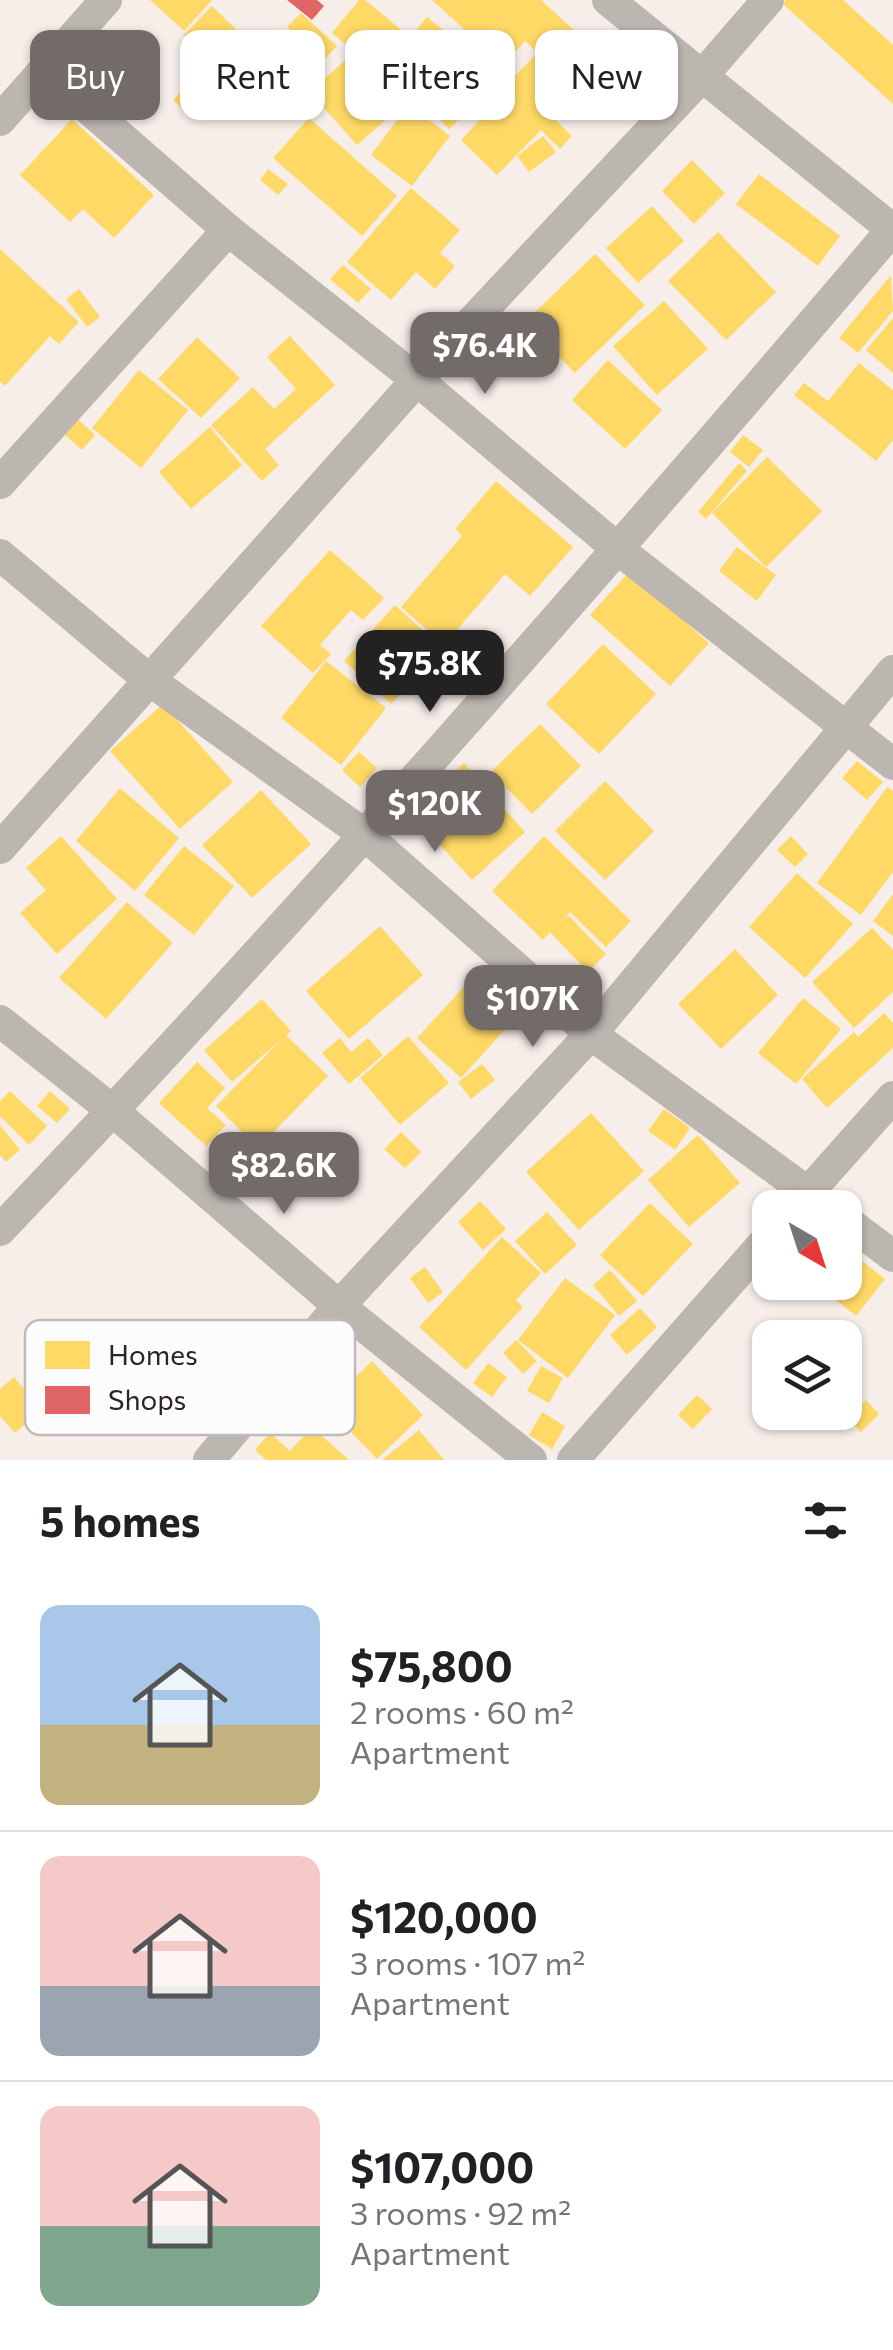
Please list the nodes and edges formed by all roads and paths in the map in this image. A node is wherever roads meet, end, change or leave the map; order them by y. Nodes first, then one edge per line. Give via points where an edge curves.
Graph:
1 (106, 0) edge
2 (608, 0) edge
3 (768, 0) edge
4 (80, 30) edge
5 (704, 75) junction
6 (30, 87) edge
7 (0, 120) edge
8 (101, 120) edge
9 (228, 230) junction
10 (892, 230) edge
11 (417, 380) junction
12 (0, 483) edge
13 (619, 550) junction
14 (0, 554) edge
15 (893, 671) edge
16 (148, 680) junction
17 (846, 729) junction
18 (893, 764) edge
19 (365, 835) junction
20 (0, 848) edge
21 (0, 1021) edge
22 (591, 1034) junction
23 (893, 1097) edge
24 (113, 1111) junction
25 (795, 1190) edge
26 (820, 1190) edge
27 (0, 1230) edge
28 (862, 1233) edge
29 (752, 1256) edge
30 (893, 1256) edge
31 (339, 1306) junction
32 (327, 1320) edge
33 (231, 1435) edge
34 (210, 1460) edge
35 (531, 1460) edge
36 (573, 1460) edge

1 - 4 street
2 - 5 street
3 - 5 street
5 - 10 street
5 - 11 street
6 - 7 street
8 - 9 street
9 - 11 street
9 - 12 street
10 - 13 street
11 - 13 street
11 - 16 street
13 - 17 street
13 - 19 street
14 - 16 street
15 - 17 street
16 - 19 street
16 - 20 street
17 - 18 street
17 - 22 street
19 - 22 street
19 - 24 street
21 - 24 street
22 - 25 street
22 - 31 street
23 - 26 street
24 - 27 street
24 - 31 street
28 - 30 street
29 - 36 street
31 - 32 street
31 - 35 street
33 - 34 street

